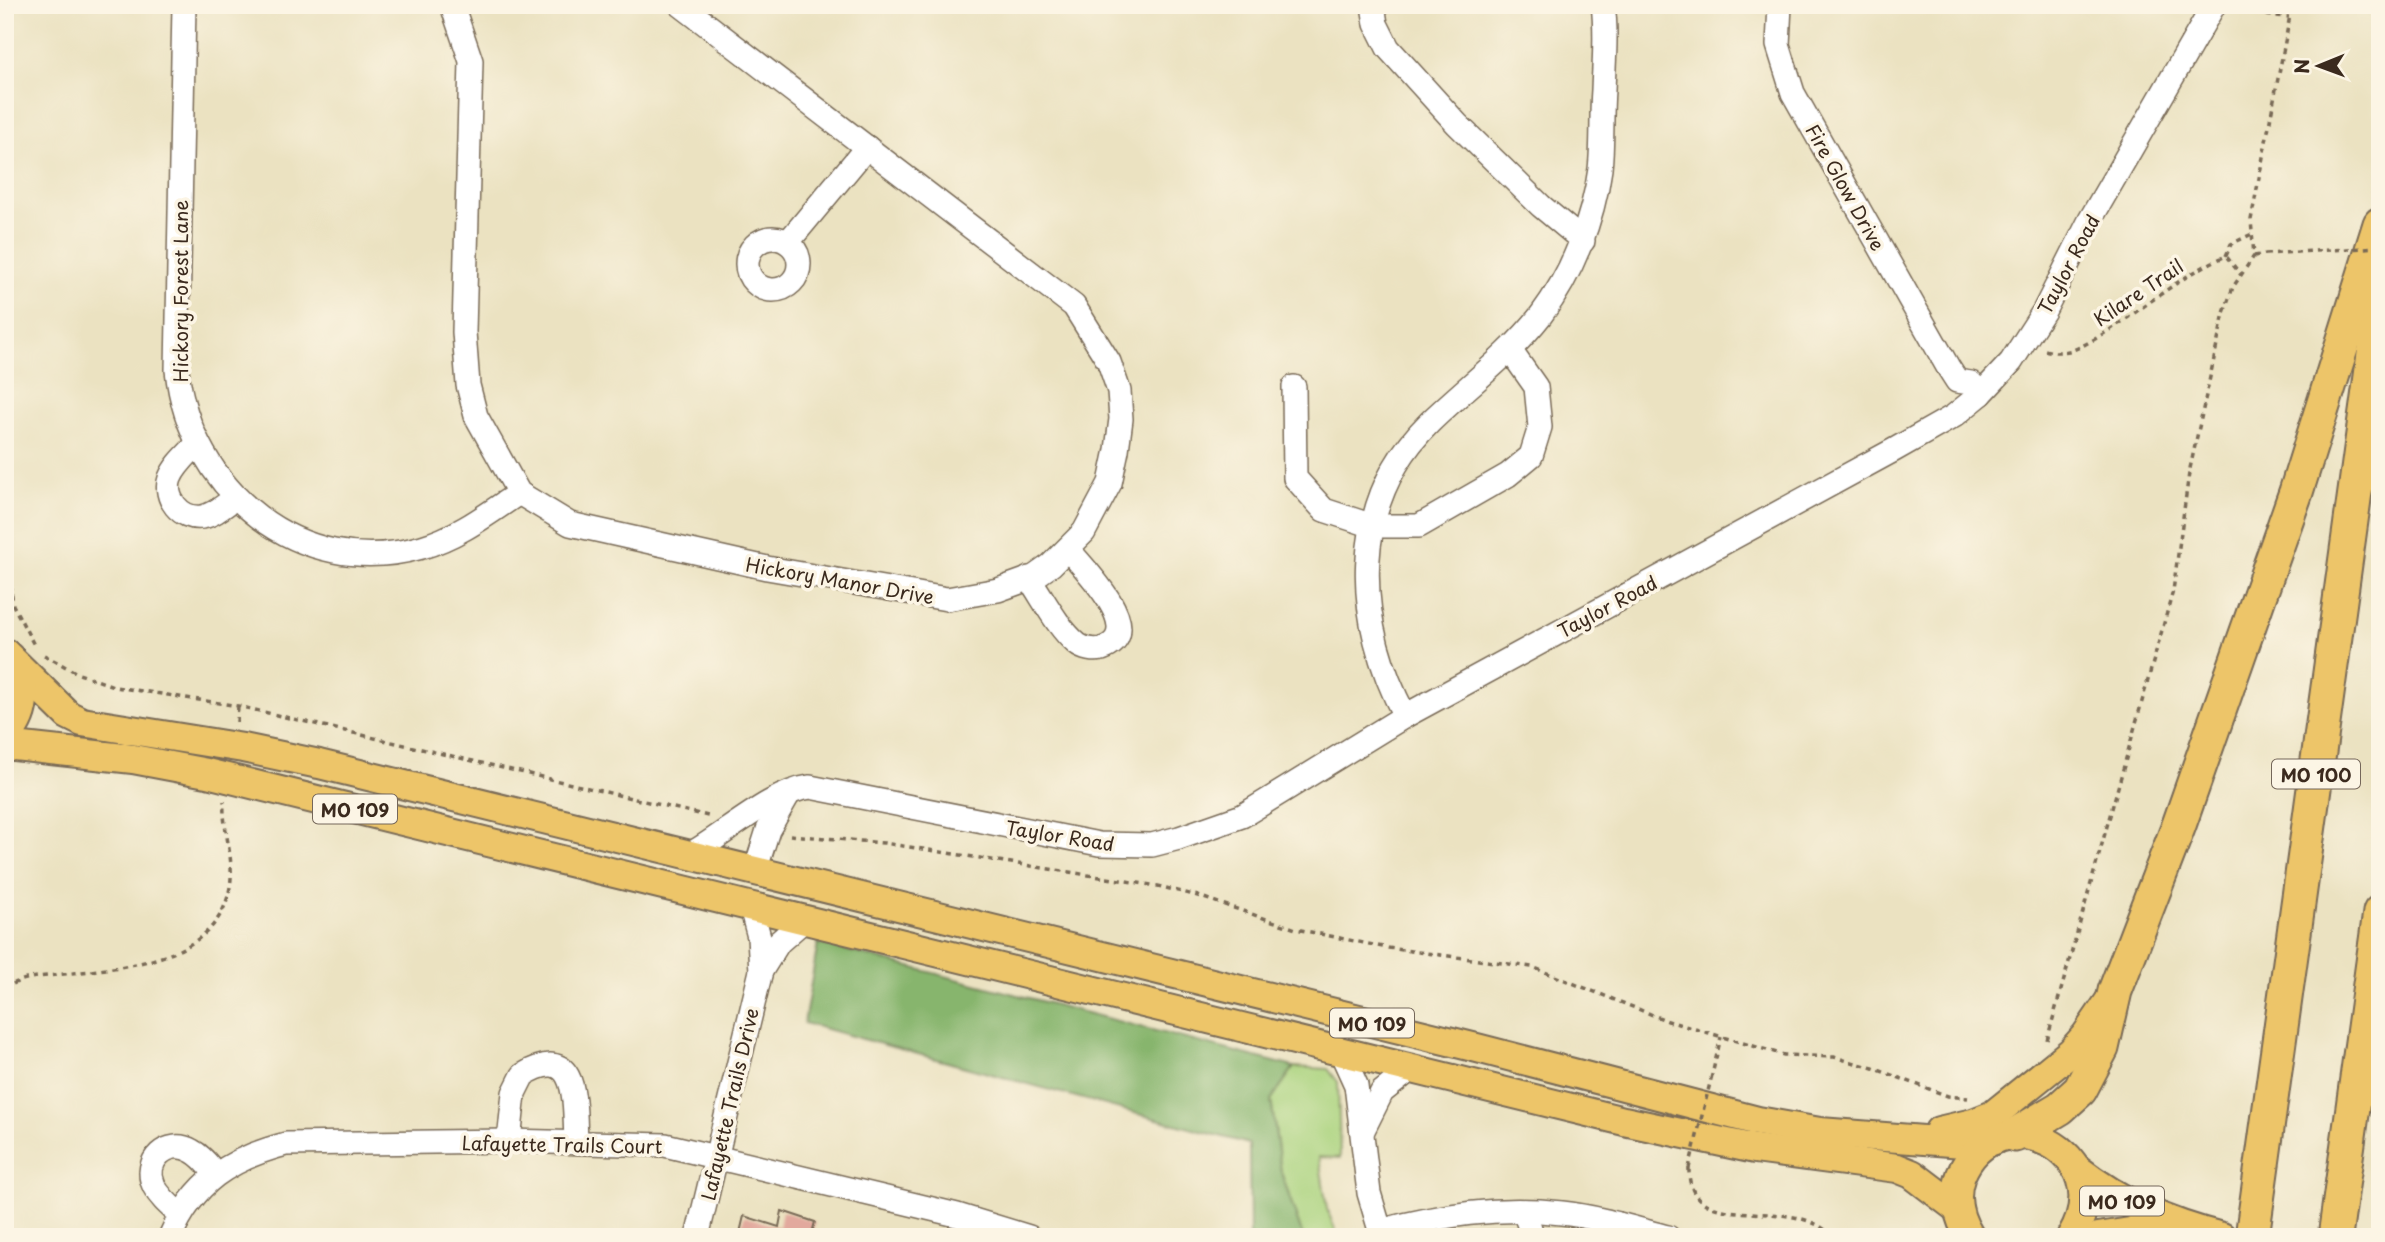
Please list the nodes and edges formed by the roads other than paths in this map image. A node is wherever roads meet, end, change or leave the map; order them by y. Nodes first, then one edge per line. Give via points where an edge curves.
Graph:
1 (184, 5) edge
2 (452, 5) edge
3 (681, 5) edge
4 (1373, 5) edge
5 (1603, 5) edge
6 (1780, 5) edge
7 (2214, 5) edge
8 (867, 146) junction
9 (2380, 223) edge
10 (1583, 241) junction
11 (788, 242) dead end
12 (2380, 311) edge
13 (1510, 350) junction
14 (1294, 387) dead end
15 (1976, 389) junction
16 (197, 444) junction
17 (519, 493) junction
18 (235, 498) junction
19 (1373, 526) junction
20 (1068, 549) junction
21 (1029, 578) junction
22 (8, 654) edge
23 (1405, 716) junction
24 (5, 738) edge
25 (5, 745) edge
26 (789, 792) junction
27 (689, 855) junction
28 (755, 871) junction
29 (701, 894) junction
30 (751, 907) junction
31 (2380, 912) edge
32 (804, 920) junction
33 (761, 971) junction
34 (2115, 991) junction
35 (1341, 1052) junction
36 (1411, 1069) junction
37 (1363, 1130) junction
38 (2005, 1137) junction
39 (1909, 1138) junction
40 (509, 1142) junction
41 (576, 1142) junction
42 (715, 1155) junction
43 (2076, 1168) junction
44 (216, 1174) junction
45 (1524, 1210) junction
46 (180, 1215) junction
47 (2174, 1224) junction
48 (1960, 1226) edge
49 (1380, 1234) edge
50 (1664, 1236) edge
51 (170, 1237) edge
52 (698, 1237) edge
53 (1029, 1237) edge
54 (1533, 1237) edge
55 (2071, 1237) edge
56 (2098, 1237) edge
57 (2222, 1237) edge
58 (2252, 1237) edge
59 (2335, 1237) edge

1 - 16 street, Hickory Forest Lane via 177,370 186,419
2 - 17 street, Hickory Manor Drive via 471,61 464,332 468,385 476,416
3 - 8 street, Hickory Manor Drive
4 - 10 street via 1388,48 1457,124
5 - 10 street via 1600,171
6 - 15 street, Fire Glow Drive via 1779,45 1793,93 1957,381
7 - 15 street, Taylor Road via 2090,220 2044,311 2011,362
8 - 11 street
8 - 20 street, Hickory Manor Drive via 1074,306 1109,362 1119,391 1121,419 1110,483 1084,532
9 - 34 highway via 2291,504 2179,825
10 - 13 street via 1541,315
12 - 58 highway, MO 100
13 - 19 street via 1411,443 1395,468
13 - 19 street via 1536,387 1540,427 1531,456 1508,475 1419,526
14 - 19 street via 1295,478 1324,510
15 - 23 street, Taylor Road via 1954,416
16 - 18 street, Hickory Forest Lane
16 - 18 street via 169,482 174,506 193,517 203,517
17 - 18 street, Hickory Forest Lane via 450,537 422,548 370,554 324,551 293,538
17 - 21 street, Hickory Manor Drive via 570,524 767,568 934,597 998,590
19 - 23 street via 1366,598 1373,636
20 - 21 street, Hickory Manor Drive
20 - 21 street via 1117,612 1119,629 1110,645 1094,650 1077,644
22 - 24 main road via 23,685 23,707
22 - 27 main road, MO 109 via 68,715 98,727 306,761
23 - 26 street, Taylor Road via 1242,816 1152,845 1068,839 810,787
25 - 29 main road, MO 109 via 132,759 207,774
26 - 27 street, Taylor Road
26 - 28 street via 773,818
27 - 28 main road, MO 109
28 - 29 main road via 732,885
28 - 39 main road, MO 109 via 1526,1060 1714,1111 1820,1132
29 - 30 main road, MO 109
30 - 32 main road, MO 109
30 - 33 street, Lafayette Trails Drive
31 - 59 highway
32 - 33 street, Lafayette Trails Drive via 779,942
32 - 35 main road, MO 109
33 - 42 street, Lafayette Trails Drive
34 - 38 highway via 2102,1048 2080,1090 2060,1108
34 - 39 main road via 2071,1052 1993,1115
35 - 36 main road, MO 109
35 - 37 street via 1356,1085
36 - 37 street via 1382,1091
36 - 48 main road, MO 109 via 1703,1139 1897,1168 1912,1174
37 - 49 street via 1364,1163
38 - 39 main road, MO 109 via 1963,1143
38 - 43 main road, MO 109 via 2035,1136 2055,1144
38 - 48 main road via 1977,1152 1964,1168 1958,1188
40 - 41 street, Lafayette Trails Court
40 - 41 street via 517,1085 523,1074 548,1065 561,1068 572,1082
40 - 44 street, Lafayette Trails Court via 286,1144 257,1152
41 - 42 street, Lafayette Trails Court via 665,1145
42 - 52 street, Lafayette Trails Drive
42 - 53 street, Lafayette Trails Court
43 - 47 main road, MO 109 via 2123,1201
43 - 55 main road via 2084,1198 2081,1219
44 - 46 street, Lafayette Trails Court
44 - 46 street via 191,1150 171,1148 158,1153 150,1167 153,1185
45 - 49 street via 1462,1212
45 - 50 street via 1563,1213
45 - 54 street
46 - 51 street, Lafayette Trails Court
47 - 56 main road, MO 109
47 - 57 main road, MO 109

